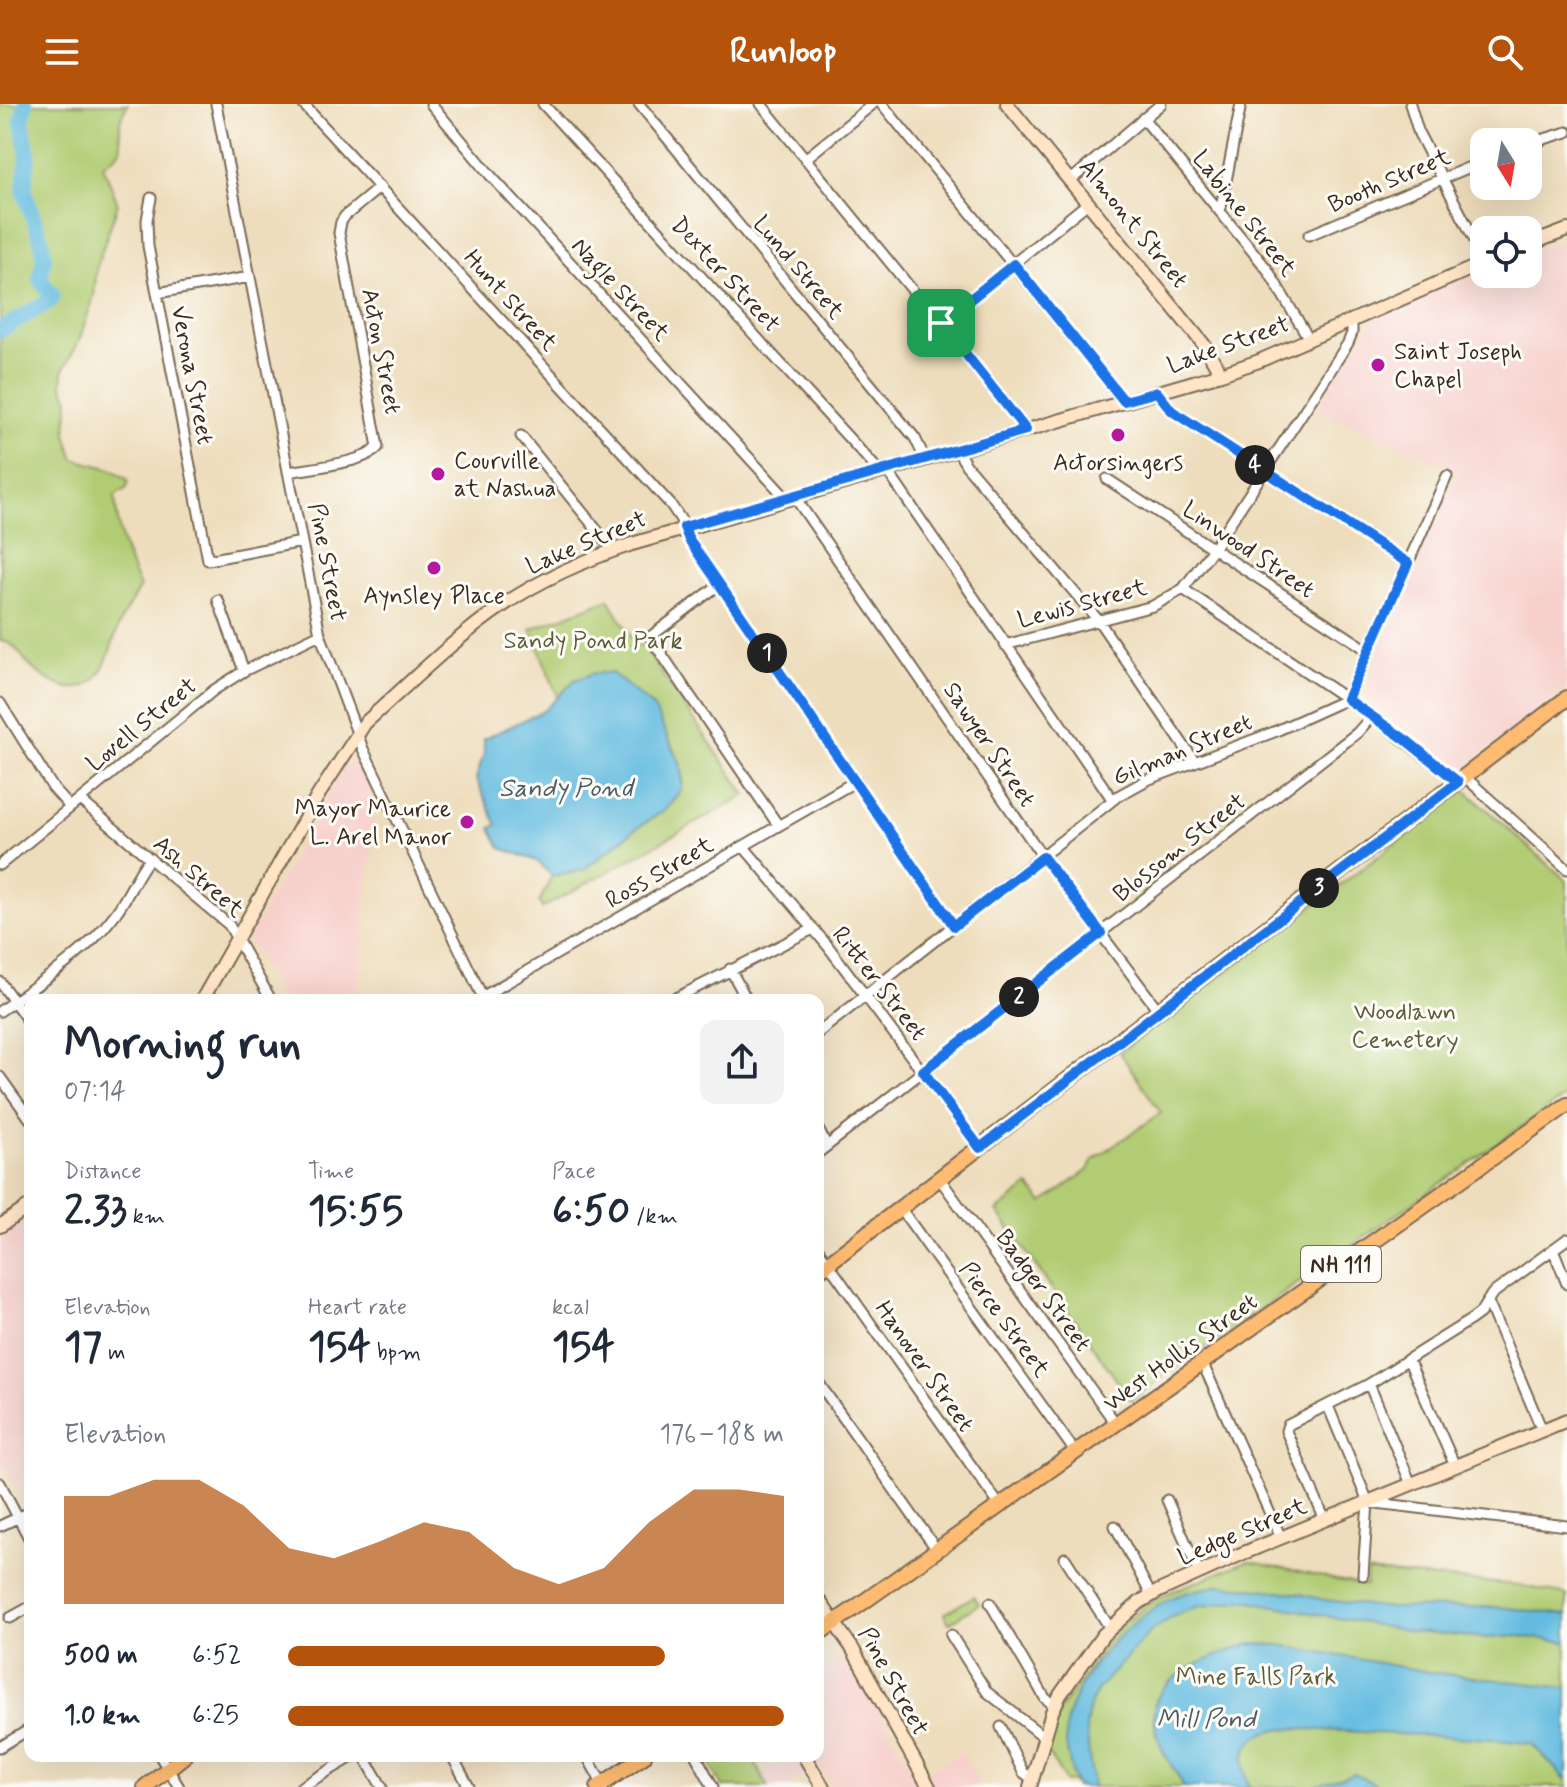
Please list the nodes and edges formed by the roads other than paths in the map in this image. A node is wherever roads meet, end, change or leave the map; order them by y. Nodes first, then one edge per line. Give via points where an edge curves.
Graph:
1 (216, 104) edge
2 (303, 104) edge
3 (431, 104) edge
4 (543, 104) edge
5 (639, 104) edge
6 (761, 104) edge
7 (873, 104) edge
8 (882, 104) edge
9 (1007, 104) edge
10 (1161, 104) edge
11 (1241, 104) edge
12 (1410, 104) edge
13 (1143, 118) junction
14 (1567, 132) edge
15 (1542, 140) edge
16 (805, 159) junction
17 (1470, 167) edge
18 (1443, 179) junction
19 (1071, 180) junction
20 (380, 187) junction
21 (151, 198) dead end
22 (1089, 202) junction
23 (1220, 212) junction
24 (1567, 230) edge
25 (1470, 232) edge
26 (1309, 235) dead end
27 (1542, 240) edge
28 (1014, 264) junction
29 (1470, 266) edge
30 (250, 277) junction
31 (157, 293) junction
32 (1352, 321) junction
33 (941, 323) junction
34 (1309, 339) junction
35 (1221, 374) junction
36 (1157, 392) junction
37 (1124, 401) junction
38 (1026, 430) junction
39 (521, 436) dead end
40 (957, 450) junction
41 (925, 459) junction
42 (882, 470) junction
43 (1265, 471) junction
44 (288, 472) junction
45 (1447, 476) dead end
46 (1107, 479) dead end
47 (790, 497) junction
48 (684, 527) junction
49 (302, 542) junction
50 (1213, 549) junction
51 (613, 550) junction
52 (1408, 563) junction
53 (720, 584) junction
54 (1183, 589) junction
55 (218, 600) dead end
56 (1098, 620) junction
57 (320, 634) junction
58 (1005, 645) junction
59 (1369, 651) junction
60 (244, 671) junction
61 (1567, 698) edge
62 (1347, 699) junction
63 (0, 703) edge
64 (1372, 716) junction
65 (357, 733) junction
66 (1195, 762) junction
67 (1462, 779) junction
68 (856, 781) junction
69 (1112, 799) junction
70 (80, 800) junction
71 (70, 807) junction
72 (778, 825) junction
73 (743, 846) junction
74 (1043, 857) junction
75 (149, 859) junction
76 (0, 865) edge
77 (1567, 869) edge
78 (954, 926) junction
79 (813, 929) junction
80 (1101, 933) junction
81 (238, 939) junction
82 (730, 969) junction
83 (0, 982) edge
84 (206, 994) edge
85 (268, 994) edge
86 (481, 994) edge
87 (490, 994) edge
88 (683, 994) edge
89 (744, 994) edge
90 (865, 995) junction
91 (14, 1001) junction
92 (0, 1011) edge
93 (1159, 1011) junction
94 (24, 1015) edge
95 (824, 1028) edge
96 (923, 1071) junction
97 (0, 1077) edge
98 (1567, 1105) edge
99 (24, 1111) edge
100 (824, 1140) edge
101 (827, 1146) junction
102 (824, 1148) edge
103 (980, 1148) junction
104 (940, 1179) junction
105 (901, 1209) junction
106 (24, 1210) edge
107 (0, 1226) edge
108 (1567, 1239) edge
109 (1553, 1249) junction
110 (824, 1266) edge
111 (824, 1268) edge
112 (1567, 1284) edge
113 (1488, 1302) junction
114 (1408, 1359) junction
115 (1202, 1362) junction
116 (1369, 1384) junction
117 (824, 1390) edge
118 (1328, 1406) junction
119 (1567, 1420) edge
120 (1116, 1424) junction
121 (1542, 1430) junction
122 (1076, 1453) junction
123 (1455, 1466) junction
124 (0, 1483) edge
125 (1411, 1484) junction
126 (1167, 1500) dead end
127 (1368, 1502) junction
128 (1000, 1506) junction
129 (24, 1515) edge
130 (19, 1517) junction
131 (1325, 1520) junction
132 (0, 1526) edge
133 (1115, 1526) dead end
134 (1567, 1526) edge
135 (24, 1527) edge
136 (1281, 1538) junction
137 (937, 1550) junction
138 (1065, 1558) dead end
139 (1199, 1572) junction
140 (1363, 1575) dead end
141 (1151, 1595) junction
142 (990, 1603) dead end
143 (824, 1608) edge
144 (24, 1610) edge
145 (10, 1618) dead end
146 (834, 1622) junction
147 (1110, 1628) junction
148 (824, 1630) edge
149 (951, 1635) dead end
150 (1055, 1706) junction
151 (1001, 1727) dead end
152 (24, 1733) edge
153 (1044, 1737) junction
154 (0, 1747) edge
155 (164, 1762) edge
156 (344, 1762) edge
157 (367, 1762) edge
158 (455, 1762) edge
159 (590, 1762) edge
160 (636, 1762) edge
161 (699, 1762) edge
162 (808, 1762) edge
163 (1031, 1783) edge
164 (602, 1786) edge
165 (145, 1787) edge
166 (179, 1787) edge
167 (301, 1787) edge
168 (382, 1787) edge
169 (469, 1787) edge
170 (713, 1787) edge
171 (823, 1787) edge
172 (929, 1787) edge

1 - 30 street, Pine Street
2 - 20 street, Hunt Street
3 - 47 street, Nagle Street via 491,176
4 - 42 street, Dexter Street
5 - 41 street, Lund Street via 915,438
6 - 16 street
7 - 16 street
8 - 28 street
9 - 19 street, Almont Street
10 - 13 street
11 - 23 street
12 - 18 street via 1414,124
13 - 19 street
13 - 23 street, Labine Street
14 - 15 street
16 - 33 street
17 - 18 street, Booth Street
18 - 25 street
18 - 26 street, Booth Street
19 - 22 street, Almont Street
20 - 44 street, Acton Street via 345,216 339,233 378,447 361,458
20 - 48 street, Hunt Street via 671,505
21 - 31 street, Verona Street via 147,233
22 - 28 street
22 - 35 street, Almont Street via 1205,346
23 - 34 street, Labine Street via 1267,269
24 - 27 street
28 - 33 street
28 - 37 street
29 - 32 street, Lake Street
30 - 31 street
30 - 44 street, Pine Street
31 - 49 street, Verona Street via 208,560
32 - 34 street, Lake Street
32 - 43 street, Lewis Street via 1348,343
33 - 38 street
34 - 35 street, Lake Street
35 - 36 street, Lake Street
36 - 37 street, Lake Street
36 - 43 street via 1172,411
37 - 38 street, Lake Street
38 - 40 street, Lake Street
39 - 51 street
40 - 41 street, Lake Street
40 - 56 street
41 - 42 street, Lake Street
42 - 47 street, Lake Street
42 - 58 street, Dexter Street
43 - 50 street, Lewis Street
43 - 52 street
44 - 49 street, Pine Street
45 - 52 street
46 - 50 street, Linwood Street
47 - 48 street, Lake Street
47 - 74 street, Sawyer Street
48 - 51 street, Lake Street
48 - 53 street, Hunt Street
49 - 57 street, Pine Street
50 - 54 street, Lewis Street
50 - 59 street, Linwood Street
51 - 65 street, Lake Street via 505,604
52 - 59 street
53 - 68 street, Hunt Street
53 - 72 street via 650,637
54 - 56 street, Lewis Street via 1163,602
54 - 62 street
55 - 60 street
56 - 58 street, Lewis Street
56 - 66 street
57 - 60 street, Lovell Street
57 - 65 street, Pine Street
58 - 69 street, Dexter Street
59 - 62 street
60 - 70 street, Lovell Street
61 - 67 main road
62 - 64 street
62 - 66 street, Gilman Street
63 - 71 street
64 - 67 street
64 - 80 street, Blossom Street
65 - 81 street, Lake Street
65 - 86 street, Pine Street
66 - 69 street, Gilman Street
67 - 77 street
67 - 93 main road
68 - 72 street, Ross Street
68 - 78 street, Hunt Street
69 - 74 street, Gilman Street
70 - 71 street, Lovell Street
70 - 75 street, Ash Street
71 - 76 street, Lovell Street
72 - 73 street, Ross Street
73 - 79 street, Ritter Street
73 - 87 street, Ross Street
74 - 78 street, Gilman Street
74 - 80 street, Sawyer Street
75 - 81 street, Ash Street
75 - 91 street via 106,925
78 - 90 street, Gilman Street
79 - 82 street
79 - 90 street, Ritter Street
80 - 93 street, Sawyer Street
80 - 96 street, Blossom Street
81 - 84 street, Lake Street
81 - 85 street, Ash Street
82 - 88 street
82 - 89 street
83 - 91 street
90 - 95 street, Gilman Street
90 - 96 street, Ritter Street
91 - 92 street
91 - 94 street
93 - 103 main road
96 - 101 street, Blossom Street
96 - 103 street, Ritter Street
97 - 99 street
98 - 115 main road, West Hollis Street / NH 111
100 - 101 street
101 - 102 street, Blossom Street
103 - 104 main road
104 - 105 main road
104 - 120 street, Badger Street
105 - 110 main road
105 - 122 street, Pierce Street
106 - 107 street
108 - 109 street
109 - 112 street
109 - 113 street
111 - 128 street, Hanover Street
113 - 114 street via 1472,1319
113 - 121 street
114 - 116 street
114 - 123 street
115 - 120 main road, West Hollis Street / NH 111
115 - 136 street
116 - 118 street
116 - 125 street
117 - 137 street
118 - 127 street
118 - 131 street via 1286,1428
119 - 121 street, Ledge Street
120 - 122 main road, West Hollis Street / NH 111
121 - 123 street, Ledge Street
122 - 128 main road, West Hollis Street / NH 111
123 - 125 street, Ledge Street
124 - 130 street
125 - 127 street, Ledge Street
126 - 139 street
127 - 131 street, Ledge Street
127 - 134 street
127 - 140 street
128 - 137 main road, West Hollis Street / NH 111
129 - 130 street
130 - 132 street
130 - 135 street
131 - 136 street, Ledge Street
133 - 141 street
136 - 139 street, Ledge Street
137 - 146 main road, West Hollis Street / NH 111
138 - 147 street
139 - 141 street, Ledge Street
141 - 147 street, Ledge Street
142 - 150 street via 1045,1698
143 - 146 street, Pine Street
144 - 145 street
146 - 148 main road, West Hollis Street / NH 111
146 - 172 street, Pine Street
147 - 150 street, Ledge Street
149 - 153 street via 987,1692
150 - 153 street, Ledge Street
151 - 163 street
152 - 154 street
153 - 163 street, Ledge Street
155 - 165 main road
155 - 166 street
156 - 167 street
157 - 168 street
158 - 169 street
159 - 164 street
160 - 164 main road
161 - 170 street
162 - 171 street

